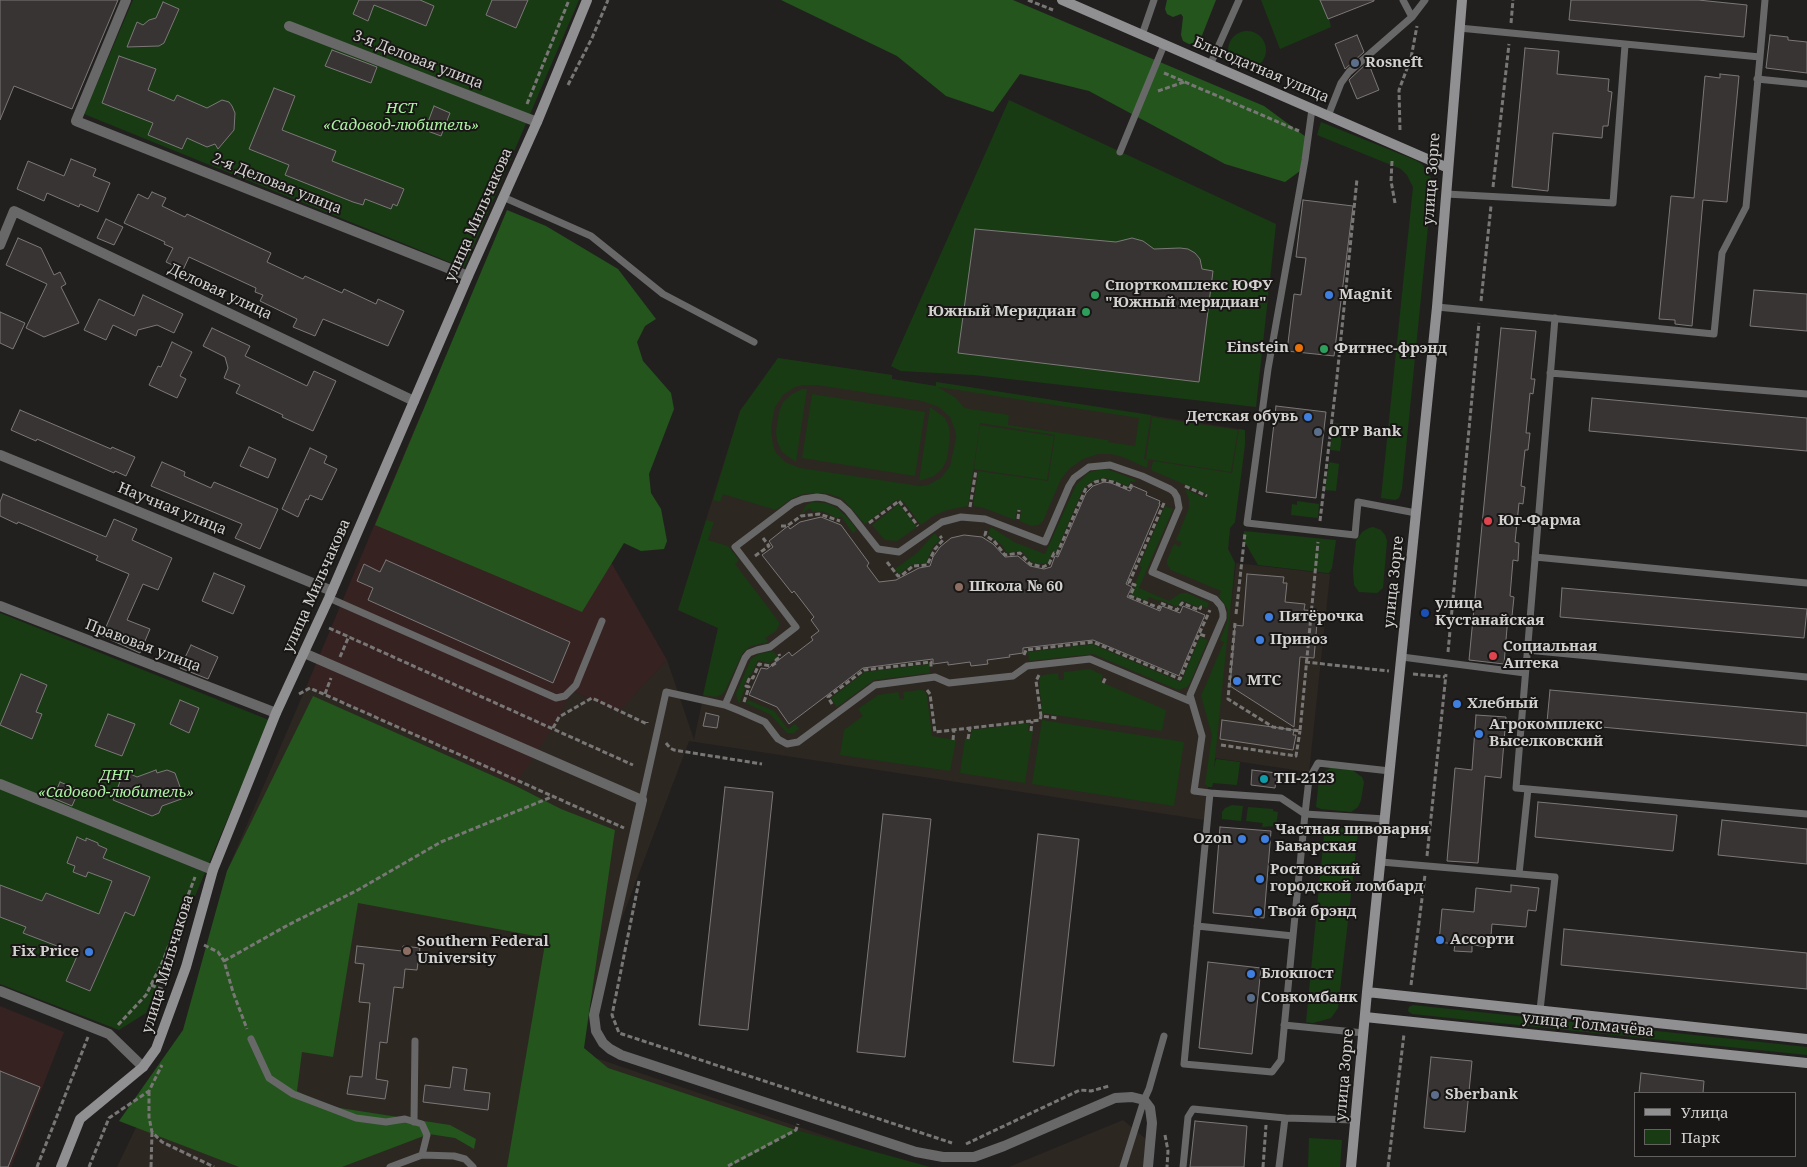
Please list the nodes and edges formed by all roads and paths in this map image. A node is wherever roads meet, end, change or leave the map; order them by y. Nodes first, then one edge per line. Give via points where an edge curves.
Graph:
1 (126, 0) edge
2 (587, 0) edge
3 (1062, 0) edge
4 (1154, 0) edge
5 (1239, 0) edge
6 (1403, 0) edge
7 (1425, 0) edge
8 (1462, 0) edge
9 (1513, 0) edge
10 (1765, 0) edge
11 (1418, 10) junction
12 (1412, 17) junction
13 (289, 26) dead end
14 (1459, 28) junction
15 (1510, 33) junction
16 (1142, 35) junction
17 (1625, 44) junction
18 (1164, 45) junction
19 (1760, 57) junction
20 (1210, 65) junction
21 (1154, 69) junction
22 (1757, 79) junction
23 (1184, 82) junction
24 (1807, 84) edge
25 (1143, 96) junction
26 (1312, 109) junction
27 (1328, 116) junction
28 (536, 122) junction
29 (1400, 130) dead end
30 (1308, 135) junction
31 (1120, 152) dead end
32 (1392, 161) dead end
33 (1448, 168) junction
34 (1357, 179) dead end
35 (1446, 194) junction
36 (503, 197) junction
37 (1492, 197) junction
38 (1395, 203) dead end
39 (0, 245) edge
40 (468, 276) junction
41 (1437, 307) junction
42 (1480, 312) junction
43 (1555, 318) junction
44 (754, 342) dead end
45 (1550, 373) junction
46 (1807, 394) edge
47 (414, 401) junction
48 (0, 455) edge
49 (976, 470) dead end
50 (1179, 484) dead end
51 (1184, 491) dead end
52 (970, 508) dead end
53 (1019, 510) dead end
54 (1416, 513) junction
55 (1017, 523) dead end
56 (1247, 523) junction
57 (1319, 532) junction
58 (1535, 557) junction
59 (1807, 583) edge
60 (331, 594) junction
61 (1215, 600) junction
62 (0, 606) edge
63 (602, 621) dead end
64 (318, 622) junction
65 (1214, 640) junction
66 (1527, 650) junction
67 (304, 653) junction
68 (1402, 657) junction
69 (1447, 661) junction
70 (1305, 662) junction
71 (1044, 672) dead end
72 (1400, 672) junction
73 (1525, 673) junction
74 (1445, 676) junction
75 (1807, 677) edge
76 (932, 678) junction
77 (921, 687) dead end
78 (925, 689) junction
79 (298, 695) dead end
80 (1192, 702) junction
81 (725, 705) junction
82 (750, 708) dead end
83 (740, 711) junction
84 (827, 711) dead end
85 (276, 713) junction
86 (661, 716) junction
87 (1041, 716) junction
88 (1057, 718) dead end
89 (1032, 721) junction
90 (553, 728) junction
91 (970, 728) junction
92 (954, 730) junction
93 (1031, 731) dead end
94 (1300, 731) junction
95 (666, 737) dead end
96 (968, 738) dead end
97 (953, 740) dead end
98 (667, 744) junction
99 (1221, 745) dead end
100 (665, 753) dead end
101 (762, 764) dead end
102 (633, 765) dead end
103 (1390, 771) junction
104 (0, 784) edge
105 (1528, 789) junction
106 (1210, 793) junction
107 (555, 796) junction
108 (642, 800) junction
109 (1305, 814) junction
110 (1807, 814) edge
111 (1385, 819) junction
112 (635, 831) junction
113 (1381, 862) junction
114 (200, 864) junction
115 (1426, 866) junction
116 (212, 870) junction
117 (641, 872) dead end
118 (1519, 874) junction
119 (1197, 926) junction
120 (206, 936) dead end
121 (1293, 936) junction
122 (204, 945) junction
123 (202, 953) dead end
124 (224, 961) junction
125 (0, 991) edge
126 (1367, 992) junction
127 (1409, 996) junction
128 (1540, 1010) junction
129 (1365, 1017) junction
130 (1406, 1021) junction
131 (1284, 1025) junction
132 (92, 1027) junction
133 (1364, 1032) junction
134 (109, 1034) junction
135 (1164, 1036) dead end
136 (251, 1039) joint
137 (1807, 1040) edge
138 (415, 1041) dead end
139 (1807, 1063) edge
140 (163, 1064) dead end
141 (143, 1067) junction
142 (1110, 1085) dead end
143 (149, 1091) junction
144 (1144, 1100) junction
145 (1285, 1118) junction
146 (1356, 1120) junction
147 (414, 1122) junction
148 (1267, 1122) dead end
149 (796, 1130) dead end
150 (152, 1132) junction
151 (1165, 1134) dead end
152 (422, 1155) junction
153 (37, 1167) edge
154 (61, 1167) edge
155 (89, 1167) edge
156 (151, 1167) edge
157 (214, 1167) edge
158 (390, 1167) edge
159 (473, 1167) edge
160 (729, 1167) edge
161 (1123, 1167) edge
162 (1148, 1167) edge
163 (1166, 1167) edge
164 (1183, 1167) edge
165 (1263, 1167) edge
166 (1279, 1167) edge
167 (1351, 1167) edge
168 (1388, 1167) edge

1 - 40 street, 2-я Деловая улица via 76,121
2 - 28 street, улица Мильчакова
3 - 16 street, Благодатная улица
4 - 16 lane
5 - 20 lane
6 - 12 lane
7 - 11 lane
8 - 14 street, улица Зорге
9 - 15 path
10 - 19 lane
11 - 12 lane
11 - 29 path via 1411,58 1399,90
12 - 27 lane via 1349,72
13 - 28 street, 3-я Деловая улица
14 - 15 lane
14 - 33 street, улица Зорге
15 - 17 lane
15 - 37 path
16 - 18 street, Благодатная улица
17 - 19 lane
17 - 37 lane via 1613,203
18 - 20 street, Благодатная улица
18 - 21 lane
19 - 22 lane
20 - 26 street, Благодатная улица
21 - 23 path
21 - 25 lane
22 - 24 lane
22 - 43 lane via 1746,207 1722,253 1714,334
23 - 25 path
23 - 30 path
25 - 31 lane
26 - 27 street, Благодатная улица
26 - 30 lane
27 - 33 street, Благодатная улица
28 - 36 street, улица Мильчакова
30 - 56 lane via 1268,369
32 - 38 path
33 - 35 street, улица Зорге
34 - 57 path
35 - 37 lane
35 - 41 street, улица Зорге
36 - 40 street, улица Мильчакова
36 - 44 lane via 591,236 663,294
37 - 42 path
39 - 47 street, Деловая улица via 14,211
40 - 47 street, улица Мильчакова
41 - 42 lane
41 - 54 street, улица Зорге
42 - 43 lane
42 - 69 path
43 - 45 lane
45 - 46 lane
45 - 58 lane
47 - 60 street, улица Мильчакова
48 - 60 street, Научная улица
49 - 52 path
50 - 51 path
53 - 55 path
54 - 57 lane via 1358,502 1355,534
54 - 68 street, улица Зорге
56 - 57 lane
56 - 94 path via 1228,699 1273,727
57 - 70 path
58 - 59 lane
58 - 66 lane
60 - 63 lane via 556,698 565,696 576,685
60 - 64 street, улица Мильчакова
61 - 65 lane via 1221,606 1223,618
61 - 65 path via 1199,634
61 - 81 lane via 1152,572 1178,509 1177,497 1170,489 1118,466 1089,467 1074,478 1045,542 985,519 961,517 942,522 899,552 878,550 839,504 825,498 803,499 735,547 796,628 770,647 749,653
62 - 85 street, Правовая улица
64 - 67 street, улица Мильчакова
64 - 90 path
65 - 80 lane via 1190,695
66 - 73 lane
66 - 75 lane
67 - 85 street, улица Мильчакова
67 - 108 street
68 - 69 lane
68 - 72 street, улица Зорге
69 - 73 lane
69 - 74 path
70 - 72 path
70 - 94 path
71 - 87 path via 1036,681
72 - 74 path
72 - 103 street, улица Зорге
73 - 105 lane via 1516,788
74 - 115 path
76 - 78 path
76 - 80 lane via 949,683 1013,676 1026,666 1090,659
76 - 83 lane via 875,685 792,744 778,739 765,722
76 - 84 path via 931,662 864,670 828,698 834,706
77 - 78 path
78 - 92 path via 930,694 935,732
79 - 107 path via 310,688
80 - 106 lane via 1202,736 1194,791
81 - 83 lane
81 - 86 lane via 666,692
82 - 83 path via 743,704
85 - 116 street, улица Мильчакова
86 - 90 path via 651,714 647,724 592,698 559,716
86 - 108 lane
87 - 88 path
87 - 89 path via 1040,720
89 - 91 path
89 - 93 path
90 - 102 path
91 - 92 path
91 - 96 path
92 - 97 path
94 - 99 path via 1296,756
95 - 98 path
98 - 100 path
98 - 101 path via 674,750
103 - 109 lane via 1318,763 1309,779
103 - 111 street, улица Зорге
104 - 114 street
105 - 110 lane
105 - 118 lane
106 - 109 lane via 1281,798
106 - 119 lane
107 - 112 path
107 - 124 path via 441,842
108 - 112 street
109 - 111 lane
109 - 121 lane
111 - 113 street, улица Зорге
112 - 144 street via 594,1015 596,1032 603,1043 616,1052 916,1152 943,1157 974,1157 1115,1098
113 - 115 lane
113 - 126 street, улица Зорге
114 - 116 street
114 - 134 path via 146,995
115 - 118 lane
115 - 127 path
116 - 141 street, улица Мильчакова via 186,967 156,1049
117 - 142 path via 612,1015 619,1033 956,1144 966,1144 1080,1090 1090,1091
118 - 128 lane via 1554,877
119 - 121 lane
119 - 131 lane via 1184,1064 1272,1072 1281,1060
120 - 122 path
121 - 131 lane
122 - 123 path
122 - 124 path via 218,952
124 - 136 path
125 - 132 street
126 - 127 street, улица Толмачёва
126 - 129 street, улица Зорге
127 - 128 street, улица Толмачёва
128 - 137 street, улица Толмачёва
129 - 130 street, улица Толмачёва
129 - 133 street, улица Зорге
130 - 139 street, улица Толмачёва
130 - 168 path
131 - 133 lane
132 - 134 street
132 - 153 path
133 - 146 street, улица Зорге
134 - 141 street
135 - 144 lane
136 - 147 lane via 269,1078 293,1094 356,1118
138 - 147 lane
140 - 143 path
141 - 154 street, улица Мильчакова via 80,1119
143 - 150 path
143 - 155 path via 109,1118
144 - 161 lane
144 - 162 street via 1150,1108 1152,1123
145 - 146 lane
145 - 164 lane via 1193,1110 1188,1117
145 - 166 lane
146 - 167 street, улица Зорге
147 - 152 lane via 422,1124 427,1135
148 - 165 path
149 - 160 path
150 - 156 path
150 - 157 path via 162,1142
151 - 163 path
152 - 158 lane
152 - 159 lane via 454,1156 466,1160

